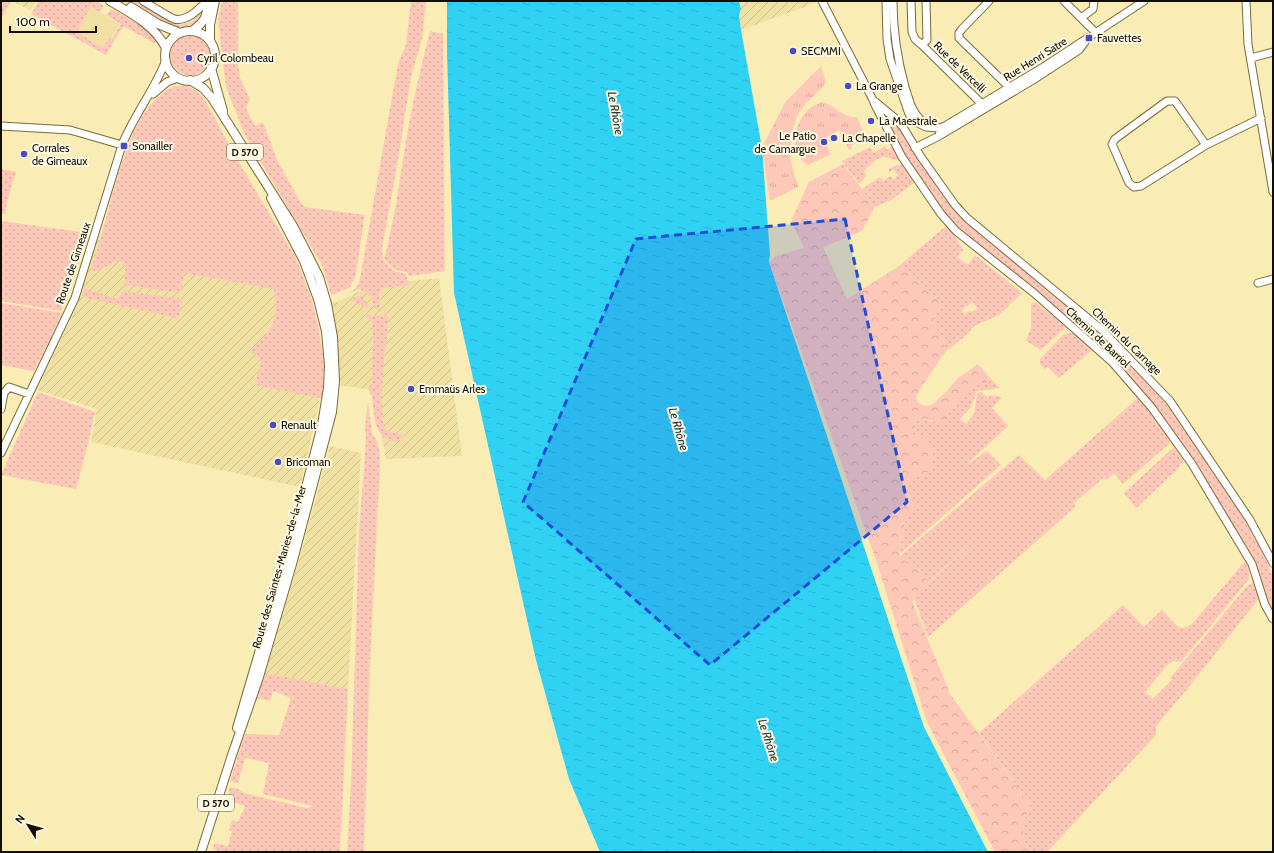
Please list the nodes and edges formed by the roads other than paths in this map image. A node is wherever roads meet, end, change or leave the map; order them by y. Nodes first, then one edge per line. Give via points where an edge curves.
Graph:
1 (110, 1) edge
2 (120, 1) edge
3 (143, 1) edge
4 (208, 1) edge
5 (215, 1) edge
6 (822, 1) edge
7 (886, 1) edge
8 (893, 1) edge
9 (911, 1) edge
10 (926, 1) edge
11 (989, 1) edge
12 (1064, 1) edge
13 (1094, 1) edge
14 (1144, 1) edge
15 (1246, 1) edge
16 (1081, 18) junction
17 (192, 31) junction
18 (180, 33) junction
19 (1096, 33) junction
20 (1086, 40) junction
21 (210, 41) junction
22 (922, 45) junction
23 (166, 48) junction
24 (1273, 52) edge
25 (1251, 58) junction
26 (166, 60) junction
27 (211, 68) junction
28 (178, 78) junction
29 (190, 80) junction
30 (1010, 88) junction
31 (147, 99) junction
32 (873, 100) junction
33 (982, 104) junction
34 (1261, 118) junction
35 (226, 119) junction
36 (1, 126) edge
37 (937, 127) junction
38 (939, 136) junction
39 (122, 145) junction
40 (1206, 145) junction
41 (915, 148) junction
42 (1273, 192) edge
43 (1273, 278) edge
44 (1258, 283) dead end
45 (30, 394) junction
46 (1, 409) edge
47 (1, 453) edge
48 (1273, 563) edge
49 (1273, 619) edge
50 (201, 852) edge

1 - 23 main road via 144,22 161,38
2 - 18 main road via 158,24
3 - 4 street via 174,19 195,13
4 - 17 main road via 206,18
5 - 21 main road
6 - 32 street, Chemin de Barriol
7 - 37 street via 890,59 906,108 921,126
8 - 37 street via 894,39 908,97 916,116
9 - 22 street, Rue de Vercelli via 912,32
10 - 22 street, Rue de Vercelli via 926,40
11 - 30 street via 962,29 959,38
12 - 16 street
13 - 16 street via 1092,9
14 - 19 street, Rue Henri Satre
15 - 25 street
16 - 19 street
17 - 18 main road
17 - 21 main road via 202,34
18 - 23 main road via 172,38
19 - 20 street, Rue Henri Satre
20 - 30 street, Rue Henri Satre
20 - 38 street via 1079,50
21 - 27 main road via 215,52
22 - 33 street, Rue de Vercelli
23 - 26 main road, Route de Gimeaux
24 - 25 street
25 - 34 street
26 - 28 main road via 169,69
26 - 31 street, Route de Gimeaux
27 - 29 main road via 204,76
27 - 35 main road, Route des Saintes-Maries-de-la-Mer / D 570
28 - 29 main road
28 - 31 street, Route de Gimeaux via 167,82
29 - 35 main road, Route des Saintes-Maries-de-la-Mer / D 570 via 203,88
30 - 33 street, Rue Henri Satre
31 - 39 street, Route de Gimeaux
32 - 41 street, Chemin du Carnage via 903,127
32 - 49 street, Chemin de Barriol via 902,157 941,214 956,231 1034,293 1096,347 1152,408 1192,464 1252,564 1265,604
33 - 37 street, Rue Henri Satre via 945,126
34 - 40 street
34 - 42 street
35 - 50 main road, Route des Saintes-Maries-de-la-Mer / D 570 via 265,183 274,206 304,261 326,331 329,366 326,406 316,450 279,587 237,726 232,754
36 - 39 street via 70,130
37 - 38 street
38 - 41 street
39 - 45 street, Route de Gimeaux via 75,298
40 - 40 street via 1175,101 1167,101 1115,139 1112,144 1129,182 1134,187 1141,186
41 - 48 street, Chemin du Carnage via 960,212 1102,330 1170,401 1250,520
43 - 44 street
45 - 46 street via 9,387 4,393
45 - 47 street, Route de Gimeaux

